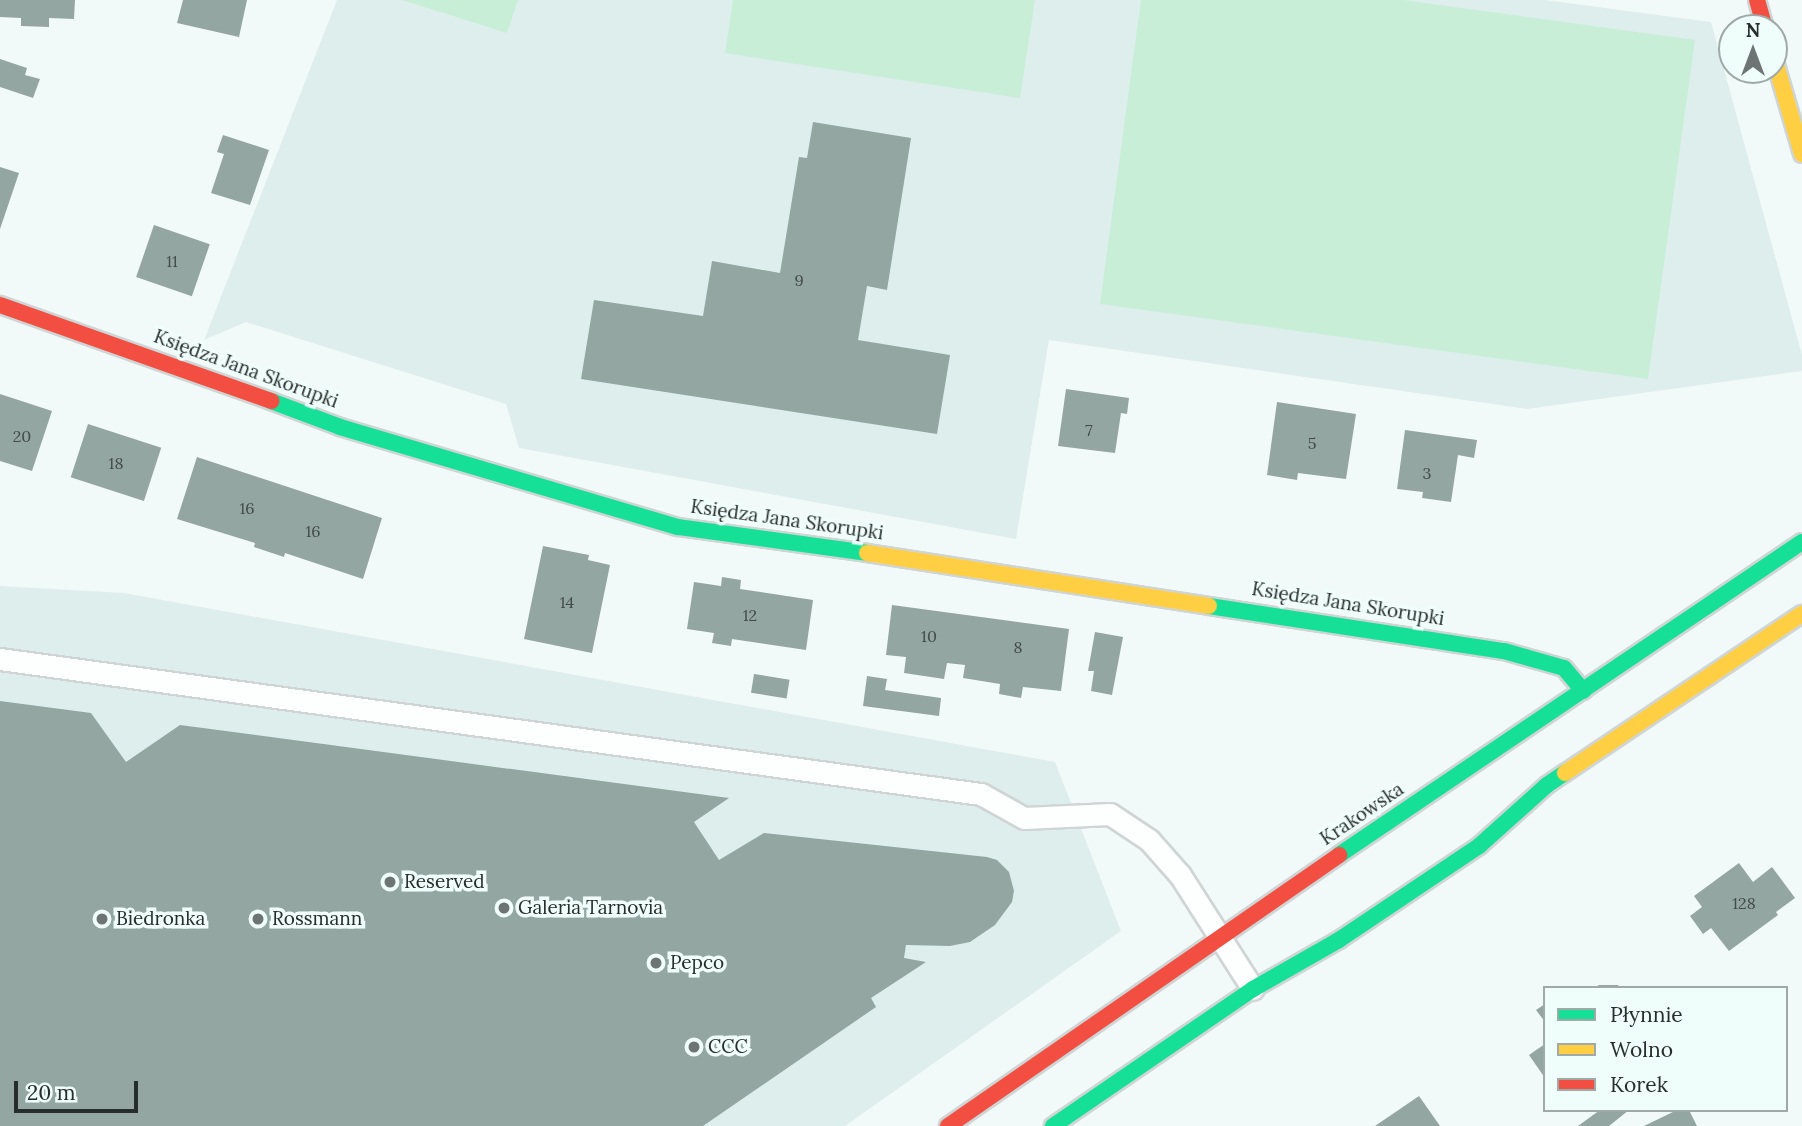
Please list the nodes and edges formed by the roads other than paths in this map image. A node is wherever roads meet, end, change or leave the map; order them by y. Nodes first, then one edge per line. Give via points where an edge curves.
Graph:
1 (1782, 84) edge
2 (1802, 155) edge
3 (0, 305) edge
4 (1802, 542) edge
5 (1802, 614) edge
6 (0, 659) edge
7 (1583, 691) junction
8 (1222, 939) junction
9 (1253, 989) junction
10 (948, 1126) edge
11 (1053, 1126) edge

1 - 2 street
3 - 7 street, Księdza Jana Skorupki via 340,427 678,527 823,545 1504,651 1563,668
4 - 7 street, Krakowska
5 - 9 street via 1546,785 1479,846 1339,940
6 - 8 lane via 982,793 1024,818 1110,814 1149,840
7 - 8 street, Krakowska
8 - 9 lane
8 - 10 street, Krakowska
9 - 11 street

